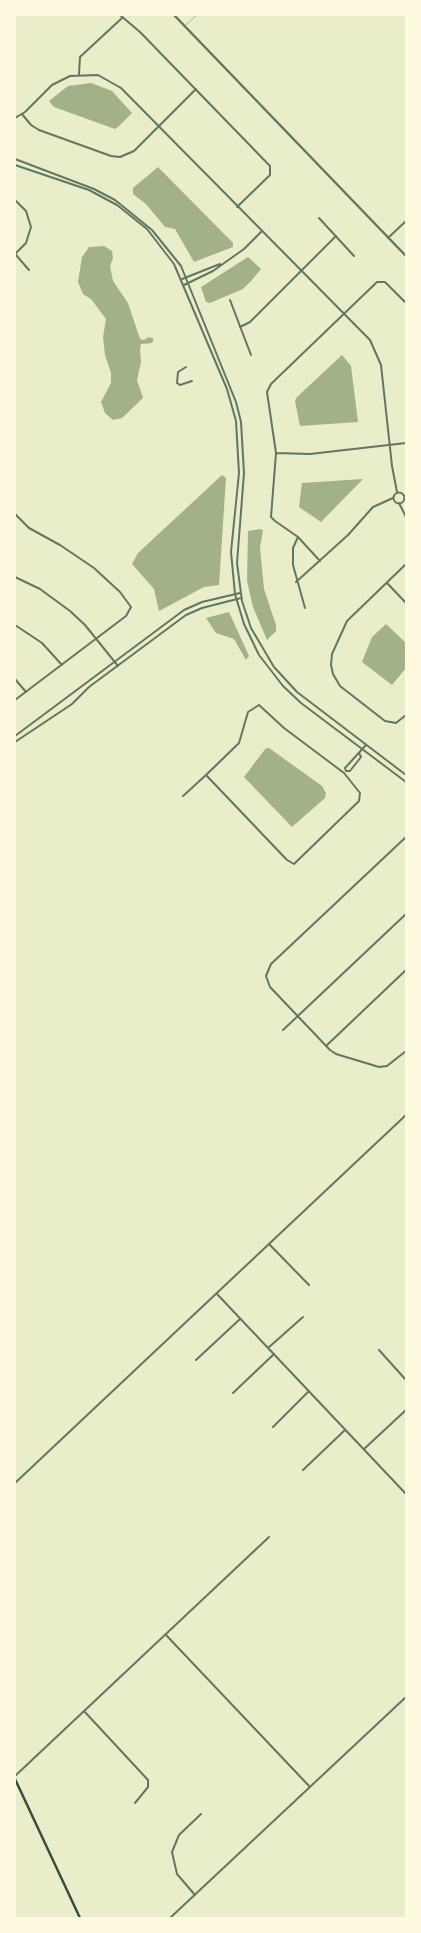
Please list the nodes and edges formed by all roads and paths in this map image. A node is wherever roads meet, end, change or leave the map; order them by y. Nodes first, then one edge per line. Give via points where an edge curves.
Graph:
1 (174, 15) edge
2 (197, 15) edge
3 (121, 16) edge
4 (185, 27) junction
5 (78, 74) junction
6 (196, 89) junction
7 (22, 114) junction
8 (15, 118) edge
9 (159, 126) junction
10 (15, 159) edge
11 (15, 165) edge
12 (15, 200) edge
13 (237, 207) junction
14 (319, 218) dead end
15 (406, 221) edge
16 (262, 231) junction
17 (336, 236) junction
18 (388, 238) junction
19 (15, 254) edge
20 (354, 256) dead end
21 (406, 256) edge
22 (222, 263) junction
23 (301, 268) junction
24 (29, 270) dead end
25 (187, 276) junction
26 (181, 279) junction
27 (189, 282) junction
28 (184, 285) junction
29 (230, 300) dead end
30 (406, 303) edge
31 (344, 314) junction
32 (240, 327) junction
33 (251, 355) dead end
34 (186, 367) dead end
35 (192, 381) dead end
36 (406, 443) edge
37 (390, 445) junction
38 (276, 454) junction
39 (398, 492) junction
40 (393, 498) junction
41 (399, 503) junction
42 (15, 514) edge
43 (406, 517) edge
44 (298, 537) junction
45 (320, 561) junction
46 (406, 564) edge
47 (15, 577) edge
48 (296, 582) junction
49 (386, 583) junction
50 (240, 593) junction
51 (235, 594) junction
52 (241, 598) junction
53 (236, 599) junction
54 (406, 603) edge
55 (305, 608) dead end
56 (15, 625) edge
57 (96, 638) junction
58 (114, 661) junction
59 (62, 665) junction
60 (118, 666) junction
61 (15, 678) edge
62 (26, 692) junction
63 (15, 700) edge
64 (406, 716) edge
65 (15, 736) edge
66 (15, 742) edge
67 (366, 744) junction
68 (362, 749) junction
69 (359, 754) junction
70 (350, 761) junction
71 (355, 765) junction
72 (345, 772) junction
73 (206, 775) junction
74 (406, 775) edge
75 (406, 782) edge
76 (183, 796) dead end
77 (406, 837) edge
78 (406, 914) edge
79 (406, 970) edge
80 (298, 1017) junction
81 (283, 1030) dead end
82 (326, 1046) junction
83 (406, 1051) edge
84 (406, 1115) edge
85 (269, 1244) junction
86 (309, 1285) dead end
87 (216, 1293) junction
88 (303, 1317) dead end
89 (240, 1319) junction
90 (268, 1348) junction
91 (379, 1350) dead end
92 (274, 1354) junction
93 (196, 1360) dead end
94 (406, 1380) edge
95 (309, 1391) junction
96 (233, 1393) dead end
97 (406, 1410) edge
98 (273, 1427) dead end
99 (345, 1429) junction
100 (364, 1449) junction
101 (303, 1470) dead end
102 (15, 1483) edge
103 (406, 1488) edge
104 (403, 1490) junction
105 (406, 1494) edge
106 (270, 1537) dead end
107 (166, 1635) junction
108 (406, 1697) edge
109 (84, 1711) junction
110 (15, 1777) edge
111 (310, 1787) junction
112 (135, 1803) dead end
113 (201, 1814) dead end
114 (195, 1895) junction
115 (174, 1914) junction
116 (80, 1918) edge
117 (170, 1918) edge
118 (176, 1918) edge

1 - 4 street
2 - 4 lane
3 - 5 street via 80,57
3 - 6 street
4 - 18 street
5 - 7 street via 57,82
5 - 9 street via 98,75 115,82
6 - 9 street
6 - 13 street via 270,168 270,175
7 - 8 street
7 - 9 street via 38,130 114,157 132,152
9 - 13 street
10 - 25 street via 94,189 127,208 166,244
11 - 26 street via 89,190 117,205 155,238
12 - 19 street via 26,211 30,227 26,243
13 - 16 street
14 - 17 street
15 - 18 street
16 - 22 street via 244,249
16 - 23 street
17 - 20 street
17 - 23 street
18 - 21 street
19 - 24 street
22 - 25 street
22 - 27 street
23 - 31 street
23 - 32 street via 256,316
25 - 26 street
25 - 27 street
26 - 28 street
27 - 28 street
27 - 50 street via 236,402 242,429 244,473 237,549
28 - 51 street via 227,389 236,421 239,473 231,552
29 - 32 street
30 - 31 street via 381,281
31 - 37 street via 370,340 381,365
31 - 38 street via 266,392
32 - 33 street
34 - 35 street via 178,372 177,383
36 - 37 street
37 - 38 street via 310,454
37 - 39 street
38 - 44 street via 272,517 274,522
39 - 40 street
39 - 41 street via 404,497
40 - 41 street
40 - 45 street via 373,507
41 - 43 street
42 - 57 street via 29,528 94,568 129,603 130,612
44 - 45 street
44 - 48 street via 293,548
45 - 48 street
46 - 49 street
47 - 57 street via 70,610
48 - 55 street
49 - 54 street
49 - 64 street via 347,621 332,654 331,665 340,686 385,721 396,723
50 - 51 street
50 - 52 street
51 - 53 street
51 - 58 street via 184,610
52 - 53 street
52 - 67 street via 255,637 287,683
53 - 60 street via 186,616
53 - 68 street via 253,644 276,678 301,703
56 - 59 street via 42,643
57 - 58 street
57 - 59 street
58 - 60 street
58 - 65 street
59 - 62 street
60 - 66 street via 72,704
61 - 62 street
62 - 63 street
67 - 68 street
67 - 74 street
68 - 69 street
68 - 75 street
69 - 70 street
69 - 71 street via 361,757
70 - 71 street
70 - 72 street
71 - 72 street
72 - 73 street via 284,728 259,705 248,712 239,743
72 - 73 street via 361,797 294,864
73 - 76 street
77 - 80 street via 267,970 270,987
78 - 80 street
79 - 82 street
80 - 81 street
80 - 82 street
82 - 83 street via 336,1054 378,1066 387,1066
84 - 85 street
85 - 86 street
85 - 87 street
87 - 89 street
87 - 102 street
88 - 90 street
89 - 90 street
89 - 93 street
90 - 92 street
91 - 94 street
92 - 95 street
92 - 96 street
95 - 98 street
95 - 99 street
97 - 100 street
99 - 100 street
99 - 101 street
100 - 104 street
103 - 104 lane
104 - 105 street
106 - 107 street
107 - 109 street
107 - 111 street
108 - 111 street
109 - 110 street
109 - 112 street via 148,1780 148,1787
110 - 116 main road
111 - 114 street
113 - 114 street via 179,1835 172,1852 177,1874
114 - 115 street
115 - 117 street
115 - 118 street

